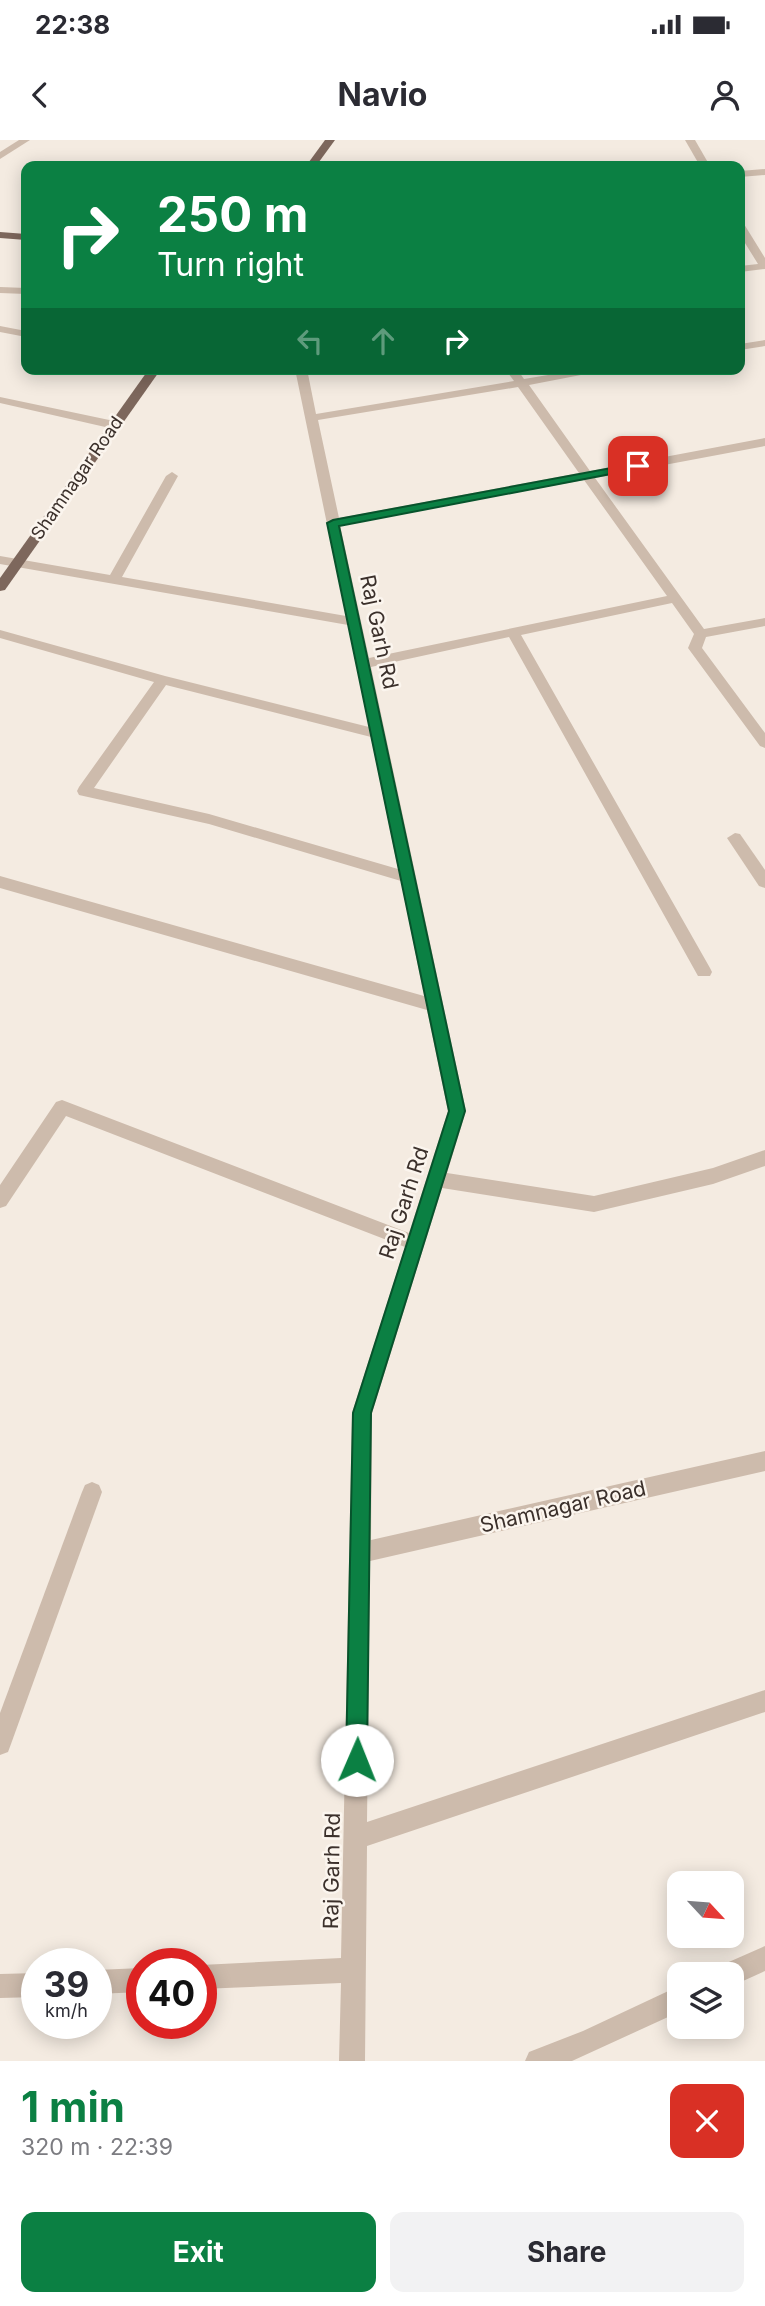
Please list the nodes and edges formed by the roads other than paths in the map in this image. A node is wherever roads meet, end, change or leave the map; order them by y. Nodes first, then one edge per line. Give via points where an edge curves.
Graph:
1 (25, 140) edge
2 (330, 140) edge
3 (691, 140) edge
4 (0, 156) edge
5 (315, 161) edge
6 (702, 161) edge
7 (765, 172) edge
8 (745, 174) edge
9 (745, 234) edge
10 (0, 235) edge
11 (21, 237) edge
12 (745, 269) edge
13 (0, 289) edge
14 (21, 290) edge
15 (0, 329) edge
16 (21, 333) edge
17 (765, 343) edge
18 (745, 346) edge
19 (151, 375) edge
20 (302, 375) edge
21 (515, 375) edge
22 (570, 375) edge
23 (521, 383) junction
24 (0, 400) edge
25 (311, 418) junction
26 (114, 425) junction
27 (765, 442) edge
28 (587, 475) junction
29 (172, 476) dead end
30 (333, 523) junction
31 (0, 560) edge
32 (18, 563) junction
33 (114, 580) junction
34 (0, 587) edge
35 (676, 598) junction
36 (354, 622) junction
37 (765, 622) edge
38 (513, 632) junction
39 (0, 634) edge
40 (701, 634) junction
41 (363, 664) junction
42 (163, 680) junction
43 (377, 734) junction
44 (765, 743) edge
45 (735, 838) dead end
46 (407, 877) junction
47 (0, 882) edge
48 (765, 882) edge
49 (704, 972) dead end
50 (434, 1005) junction
51 (765, 1158) edge
52 (436, 1179) junction
53 (0, 1200) edge
54 (415, 1243) junction
55 (765, 1461) edge
56 (92, 1492) dead end
57 (360, 1553) junction
58 (765, 1701) edge
59 (4, 1719) edge
60 (0, 1744) edge
61 (356, 1838) junction
62 (765, 1958) edge
63 (744, 1968) edge
64 (354, 1970) junction
65 (217, 1976) edge
66 (21, 1985) edge
67 (0, 1986) edge
68 (667, 2005) edge
69 (352, 2061) edge
70 (538, 2061) edge

1 - 4 street
2 - 5 main road
3 - 6 street
7 - 8 street
9 - 12 street via 765,266
10 - 11 main road
13 - 14 street
15 - 16 street
17 - 18 street
19 - 26 main road, Shamnagar Road
20 - 25 street, Raj Garh Rd
21 - 23 street
22 - 23 street
23 - 25 street
23 - 28 street
24 - 26 street
25 - 30 street, Raj Garh Rd
26 - 32 main road, Shamnagar Road
27 - 28 street
28 - 30 street
28 - 35 street
29 - 33 street
30 - 36 street, Raj Garh Rd
31 - 32 street
32 - 33 street
32 - 34 main road, Shamnagar Road
33 - 36 street
35 - 38 street
35 - 40 street
36 - 41 street, Raj Garh Rd
37 - 40 street
38 - 41 street
38 - 49 street
39 - 42 street
40 - 44 street via 695,648
41 - 43 street, Raj Garh Rd
42 - 43 street
42 - 46 street via 84,791 209,819
43 - 46 street, Raj Garh Rd
45 - 48 street
46 - 50 street, Raj Garh Rd
47 - 50 street
50 - 52 street, Raj Garh Rd via 457,1111
51 - 52 street via 713,1176 594,1204
52 - 54 street, Raj Garh Rd
53 - 54 street via 62,1107
54 - 57 street, Raj Garh Rd via 362,1413
55 - 57 street, Shamnagar Road
56 - 59 street
57 - 61 street, Raj Garh Rd
58 - 61 street
59 - 60 street
61 - 64 street, Raj Garh Rd
62 - 63 street
64 - 65 street
64 - 69 street, Raj Garh Rd
66 - 67 street
68 - 70 street

